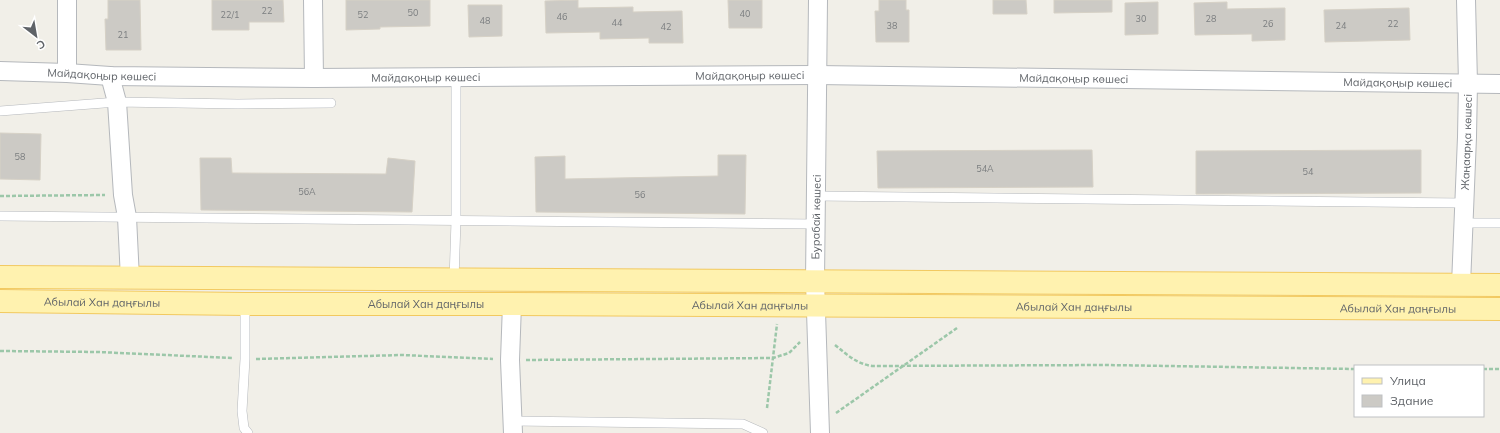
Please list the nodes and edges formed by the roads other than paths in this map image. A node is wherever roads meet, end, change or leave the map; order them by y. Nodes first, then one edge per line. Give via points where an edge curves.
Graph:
1 (67, 0) edge
2 (313, 0) edge
3 (818, 0) edge
4 (1466, 0) edge
5 (0, 71) edge
6 (67, 73) junction
7 (817, 74) junction
8 (110, 76) junction
9 (456, 77) junction
10 (314, 78) junction
11 (1468, 83) junction
12 (1500, 84) edge
13 (117, 102) junction
14 (331, 103) dead end
15 (0, 112) edge
16 (816, 196) junction
17 (1464, 203) junction
18 (0, 216) edge
19 (127, 217) junction
20 (456, 221) junction
21 (1463, 223) junction
22 (1500, 223) edge
23 (816, 224) junction
24 (0, 278) edge
25 (130, 279) junction
26 (454, 280) junction
27 (815, 281) junction
28 (1461, 285) junction
29 (1500, 286) edge
30 (0, 301) edge
31 (245, 304) junction
32 (512, 304) junction
33 (816, 305) junction
34 (1500, 309) edge
35 (513, 427) edge
36 (248, 433) edge
37 (763, 433) edge
38 (820, 433) edge

1 - 6 street
2 - 10 street
3 - 7 street, Бурабай көшесі
4 - 11 street, Жаңаарқа көшесі
5 - 6 street, Майдақоңыр көшесі
6 - 8 street, Майдақоңыр көшесі
7 - 9 street, Майдақоңыр көшесі
7 - 11 street, Майдақоңыр көшесі
7 - 16 street, Бурабай көшесі
8 - 10 street, Майдақоңыр көшесі
8 - 13 street
9 - 10 street, Майдақоңыр көшесі
9 - 20 lane
11 - 12 street, Майдақоңыр көшесі
11 - 17 street, Жаңаарқа көшесі
13 - 14 lane
13 - 15 lane
13 - 19 street
16 - 17 lane
16 - 23 street, Бурабай көшесі
17 - 21 street, Жаңаарқа көшесі
18 - 19 lane
19 - 20 lane
19 - 25 street
20 - 23 lane
20 - 26 lane
21 - 22 lane
21 - 28 street, Жаңаарқа көшесі
23 - 27 street, Бурабай көшесі
24 - 25 main road, Абылай Хан даңғылы
25 - 26 main road, Абылай Хан даңғылы
26 - 27 main road, Абылай Хан даңғылы
27 - 28 main road, Абылай Хан даңғылы
27 - 33 street, Бурабай көшесі
28 - 29 main road, Абылай Хан даңғылы
30 - 31 main road, Абылай Хан даңғылы
31 - 32 main road, Абылай Хан даңғылы
31 - 36 lane via 246,359 242,411 244,428
32 - 33 main road, Абылай Хан даңғылы
32 - 35 street via 510,360
33 - 34 main road, Абылай Хан даңғылы
33 - 38 street, Бурабай көшесі
35 - 37 lane via 744,424

